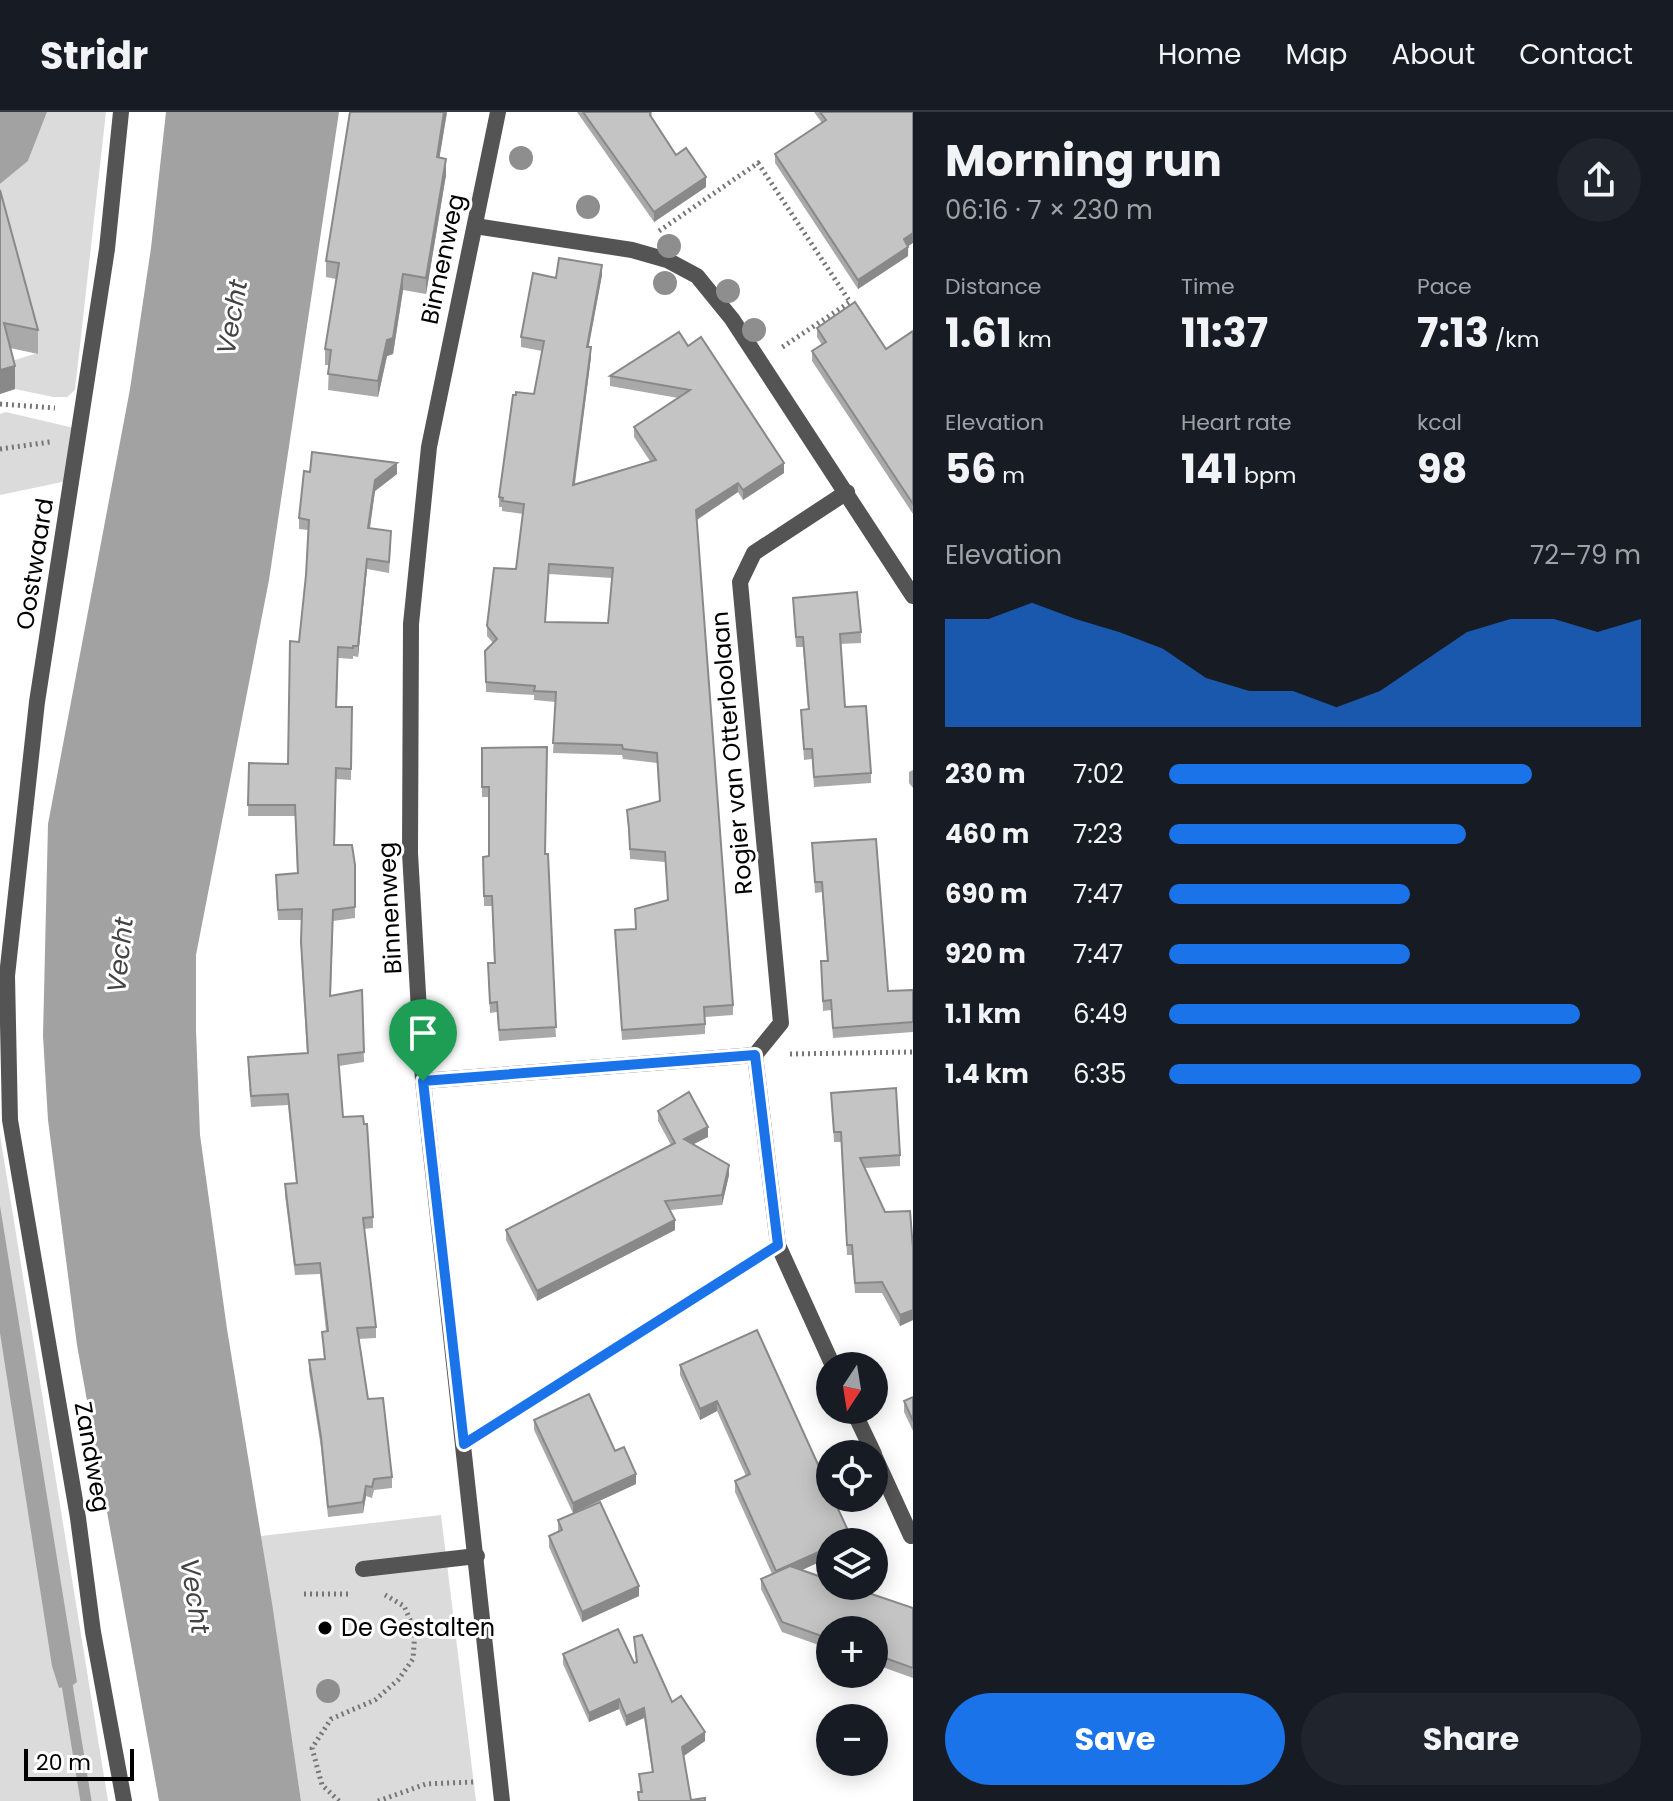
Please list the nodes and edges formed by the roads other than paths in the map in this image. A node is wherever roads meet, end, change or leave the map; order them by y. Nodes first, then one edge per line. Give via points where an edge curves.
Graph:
1 (121, 112) edge
2 (498, 112) edge
3 (475, 226) junction
4 (847, 492) junction
5 (913, 596) edge
6 (755, 1055) junction
7 (423, 1081) junction
8 (10, 1120) joint
9 (827, 1352) edge
10 (888, 1483) edge
11 (913, 1535) edge
12 (477, 1556) junction
13 (363, 1569) dead end
14 (124, 1801) edge
15 (502, 1801) edge

1 - 8 street, Oostwaard via 84,411 37,702 7,976
2 - 3 street, Binnenweg
3 - 4 street via 632,250 697,276 732,319
3 - 7 street, Binnenweg via 429,447 411,624 410,853
4 - 5 street
4 - 6 street, Rogier van Otterloolaan via 754,553 740,582 781,1023
6 - 7 street
6 - 9 street via 778,1245
7 - 12 street, Binnenweg
8 - 14 street, Zandweg
10 - 11 street
12 - 13 street
12 - 15 street, Binnenweg

